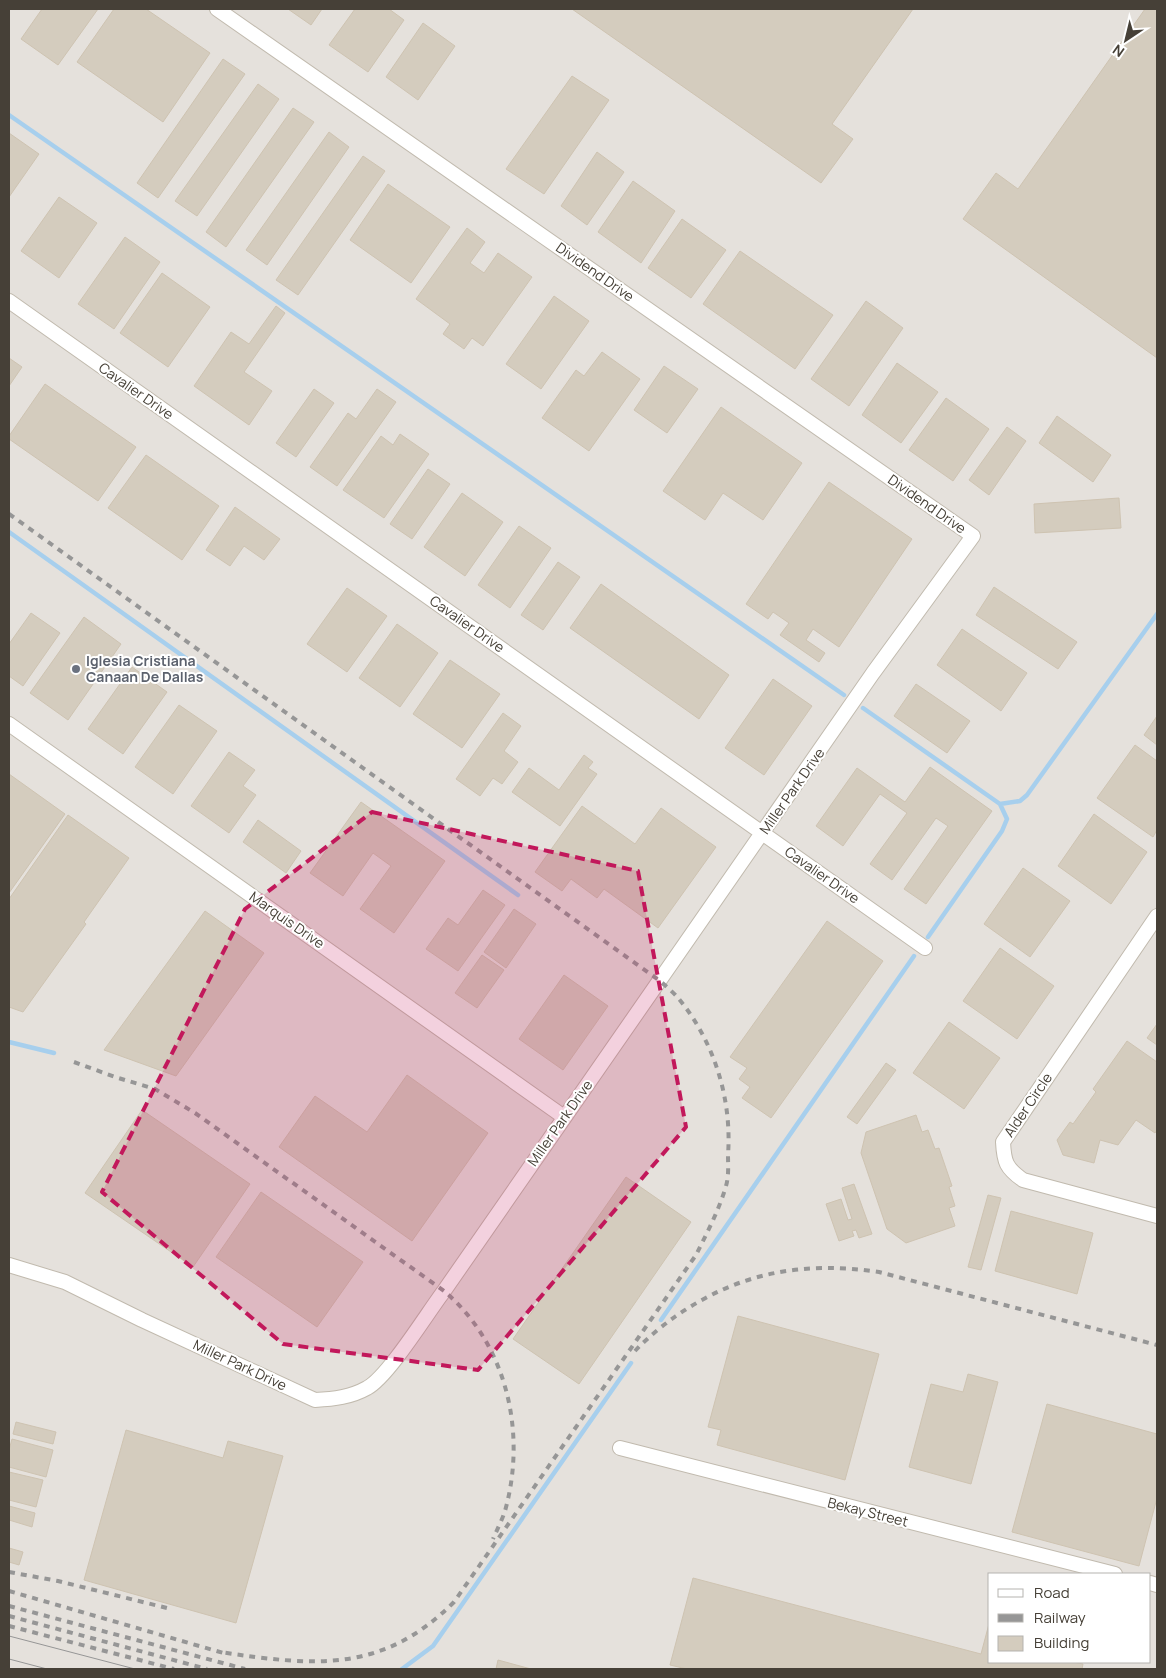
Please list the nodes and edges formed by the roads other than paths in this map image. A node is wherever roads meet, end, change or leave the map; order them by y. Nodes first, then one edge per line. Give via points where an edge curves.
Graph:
1 (217, 9) edge
2 (9, 301) edge
3 (973, 536) joint
4 (9, 724) edge
5 (762, 833) junction
6 (1157, 916) edge
7 (925, 948) dead end
8 (564, 1117) junction
9 (1157, 1216) edge
10 (9, 1265) edge
11 (620, 1448) dead end
12 (1111, 1573) edge

1 - 3 street, Dividend Drive
2 - 5 street, Cavalier Drive
3 - 5 street, Miller Park Drive
4 - 8 street, Marquis Drive
5 - 7 street, Cavalier Drive
5 - 8 street, Miller Park Drive
6 - 9 street, Alder Circle via 1003,1142 1004,1160 1011,1172 1023,1180
8 - 10 street, Miller Park Drive via 388,1370 369,1388 341,1398 315,1400 64,1282
11 - 12 street, Bekay Street

